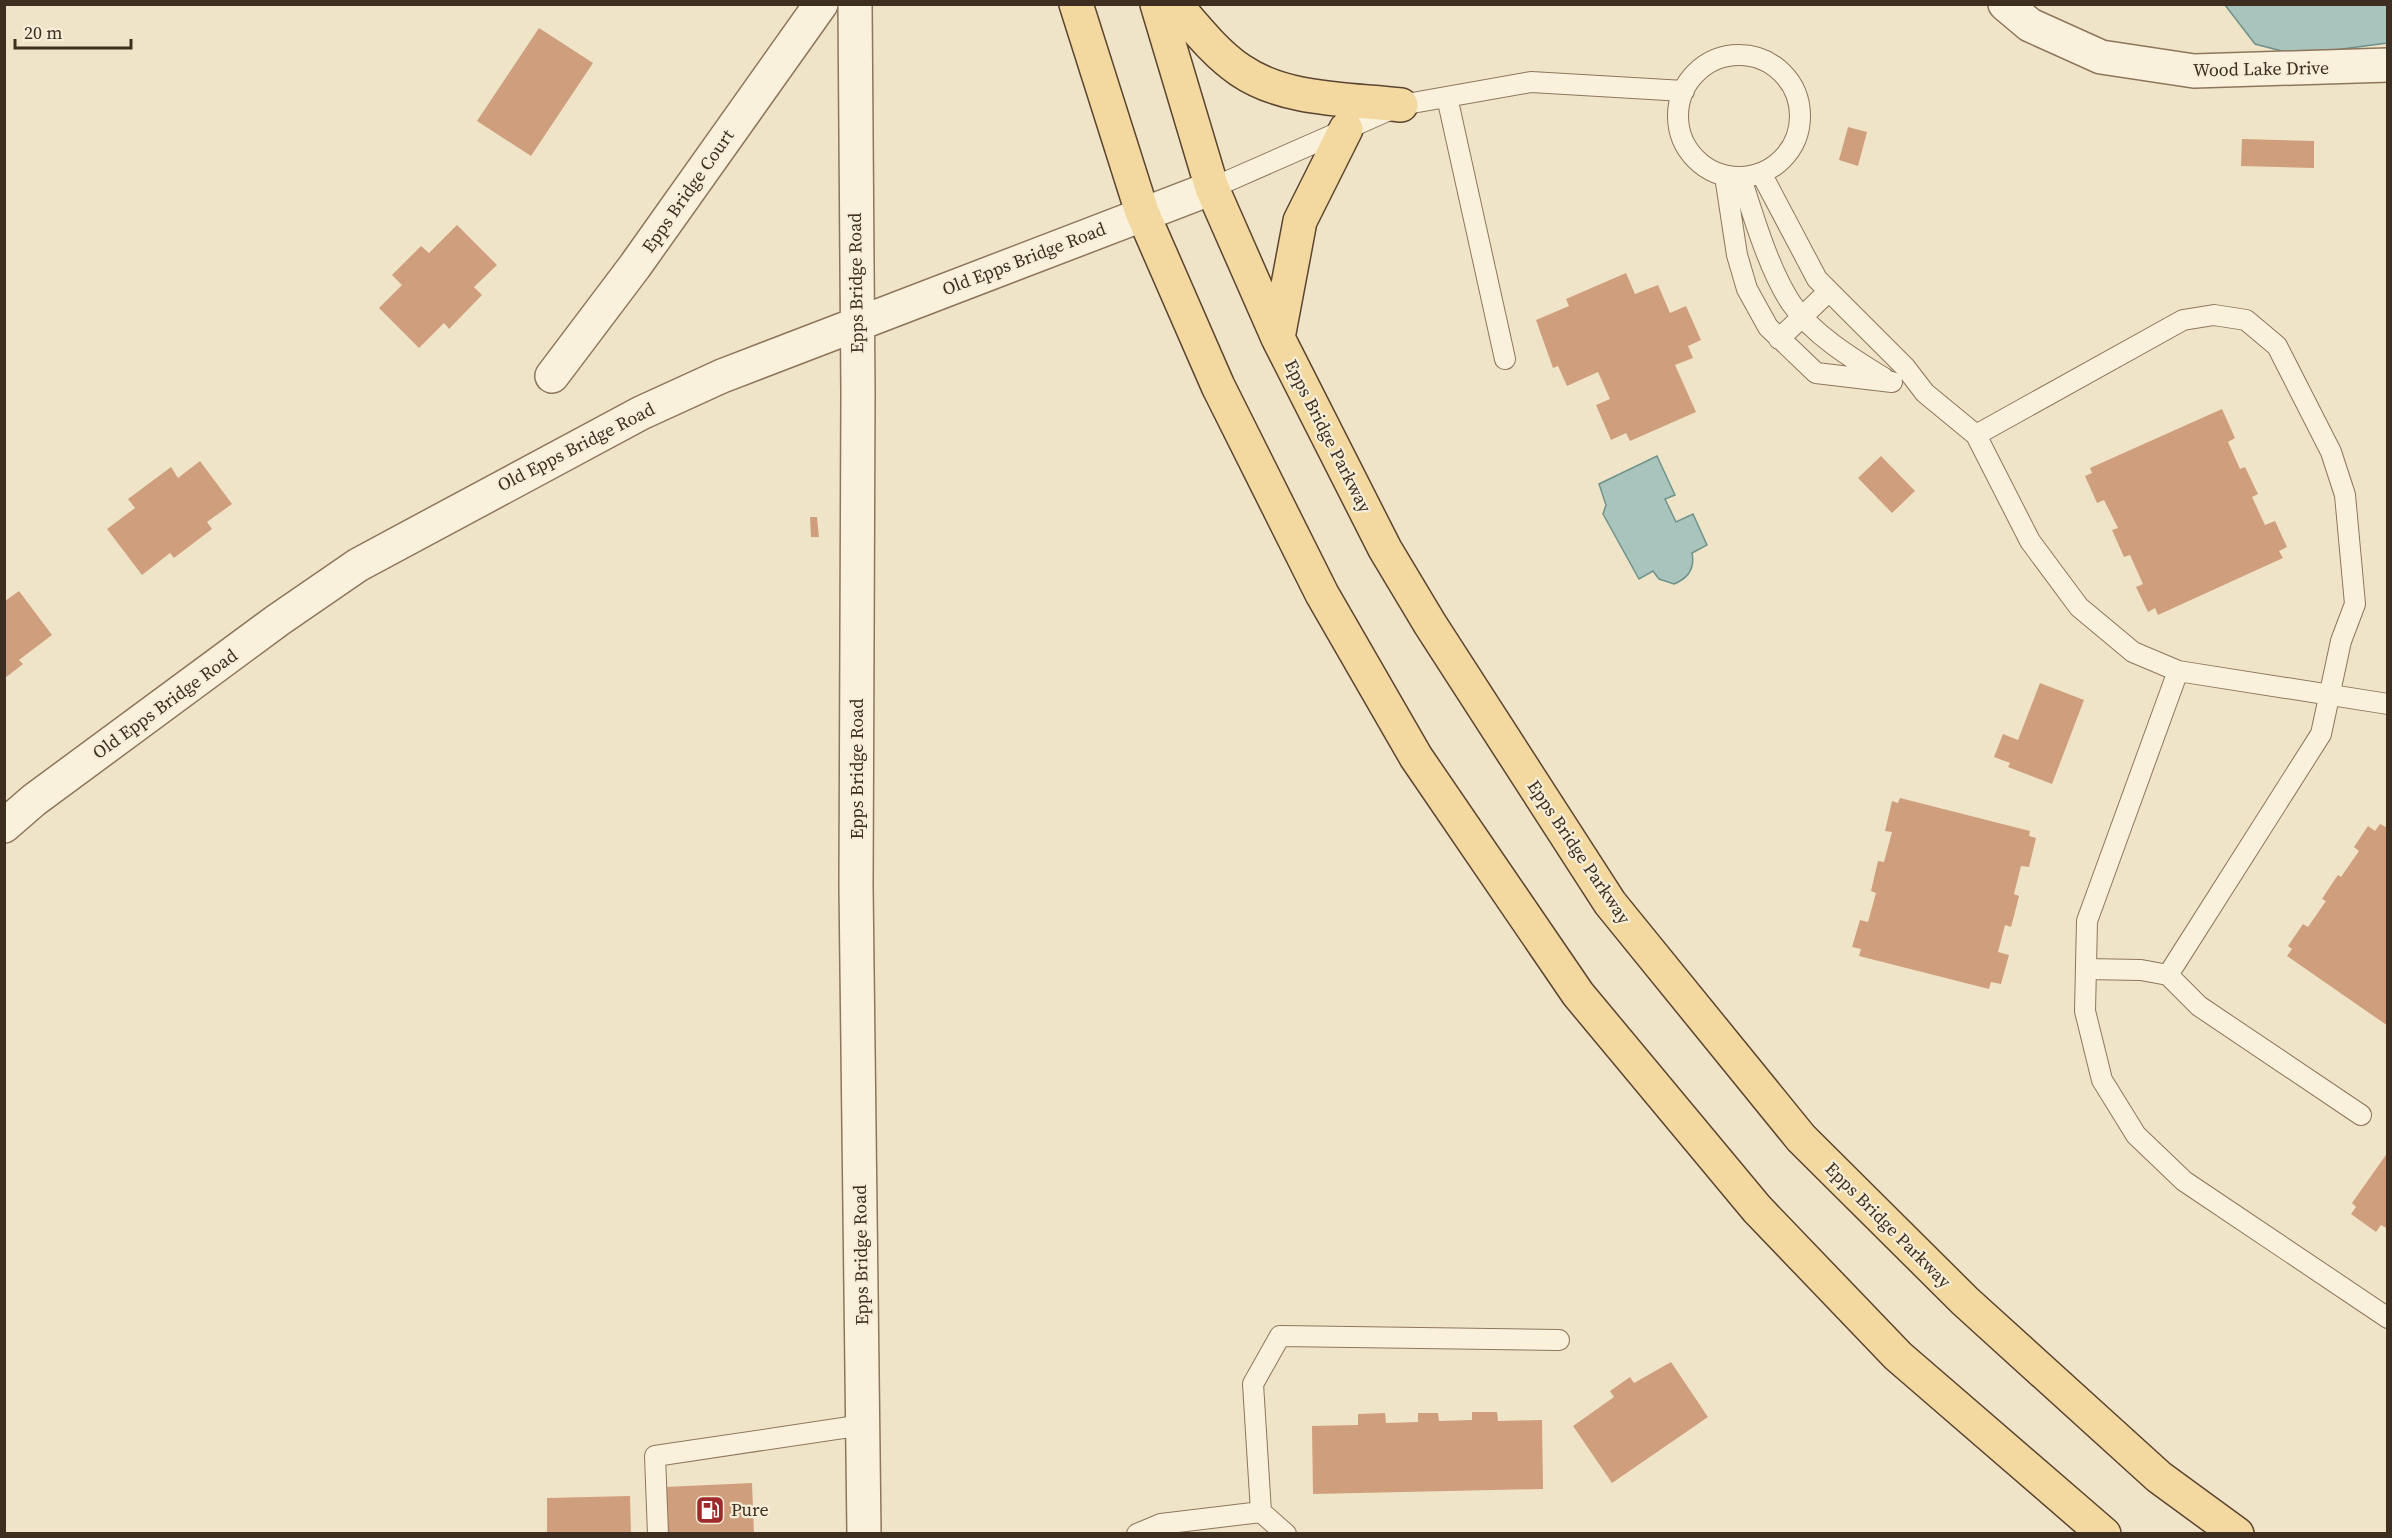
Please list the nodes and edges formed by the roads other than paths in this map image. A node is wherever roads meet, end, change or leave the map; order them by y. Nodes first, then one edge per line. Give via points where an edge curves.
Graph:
1 (821, 4) edge
2 (855, 4) edge
3 (1076, 4) edge
4 (1157, 4) edge
5 (1175, 4) edge
6 (2005, 4) edge
7 (2388, 65) edge
8 (1683, 91) junction
9 (1447, 97) junction
10 (1401, 105) junction
11 (1346, 129) junction
12 (1761, 173) junction
13 (1733, 177) junction
14 (1212, 188) junction
15 (1142, 212) junction
16 (1829, 291) junction
17 (1804, 316) junction
18 (856, 325) junction
19 (1278, 338) junction
20 (1779, 339) junction
21 (1505, 359) dead end
22 (552, 376) dead end
23 (1892, 382) junction
24 (1925, 393) junction
25 (1976, 435) junction
26 (2178, 671) junction
27 (2331, 695) junction
28 (2388, 704) edge
29 (4, 826) edge
30 (2085, 969) junction
31 (2168, 975) junction
32 (2361, 1114) dead end
33 (2388, 1318) edge
34 (1559, 1340) dead end
35 (863, 1425) junction
36 (1261, 1512) junction
37 (658, 1533) edge
38 (864, 1533) edge
39 (1137, 1533) edge
40 (1286, 1533) edge
41 (2104, 1533) edge
42 (2236, 1533) edge

1 - 22 street, Epps Bridge Court
2 - 18 street, Epps Bridge Road
3 - 15 main road
4 - 14 main road, Epps Bridge Parkway
5 - 10 main road via 1238,69 1269,86 1289,92
6 - 7 street, Wood Lake Drive via 2030,25 2101,57 2194,71
8 - 9 lane via 1531,82
8 - 12 lane via 1696,73 1716,59 1737,55 1764,60 1782,72 1797,97 1800,118 1792,146 1779,163
8 - 13 lane via 1678,128 1686,147 1706,168
9 - 10 lane
9 - 21 lane
10 - 11 lane
11 - 14 lane
11 - 19 main road via 1300,221
12 - 13 lane
12 - 16 lane via 1817,279
13 - 17 lane via 1791,303
13 - 20 lane via 1737,255 1747,289
14 - 15 street, Old Epps Bridge Road
14 - 19 main road, Epps Bridge Parkway
15 - 18 street, Old Epps Bridge Road
15 - 41 main road via 1218,386 1322,594 1416,757 1578,994 1757,1209 1898,1356
16 - 17 lane
16 - 24 lane via 1905,367
17 - 20 lane
17 - 23 lane via 1836,349
18 - 29 street, Old Epps Bridge Road via 722,376 641,413 358,565 240,648
18 - 35 street, Epps Bridge Road
19 - 42 main road, Epps Bridge Parkway via 1385,549 1610,903 1801,1138 1974,1309 2159,1477
20 - 23 lane via 1816,373
23 - 24 lane
24 - 25 lane
25 - 26 lane via 2030,541 2079,607 2133,652
25 - 27 lane via 2183,320 2214,315 2246,320 2277,346 2331,452 2345,495 2355,604 2341,641
26 - 27 lane
26 - 30 lane via 2087,921
27 - 28 lane
27 - 31 lane via 2321,734
30 - 31 lane
30 - 33 lane via 2085,1011 2102,1080 2136,1135 2184,1181
31 - 32 lane via 2199,1006
34 - 36 lane via 1280,1336 1253,1384
35 - 37 lane via 655,1456
35 - 38 street, Epps Bridge Road
36 - 39 lane via 1161,1524
36 - 40 lane

